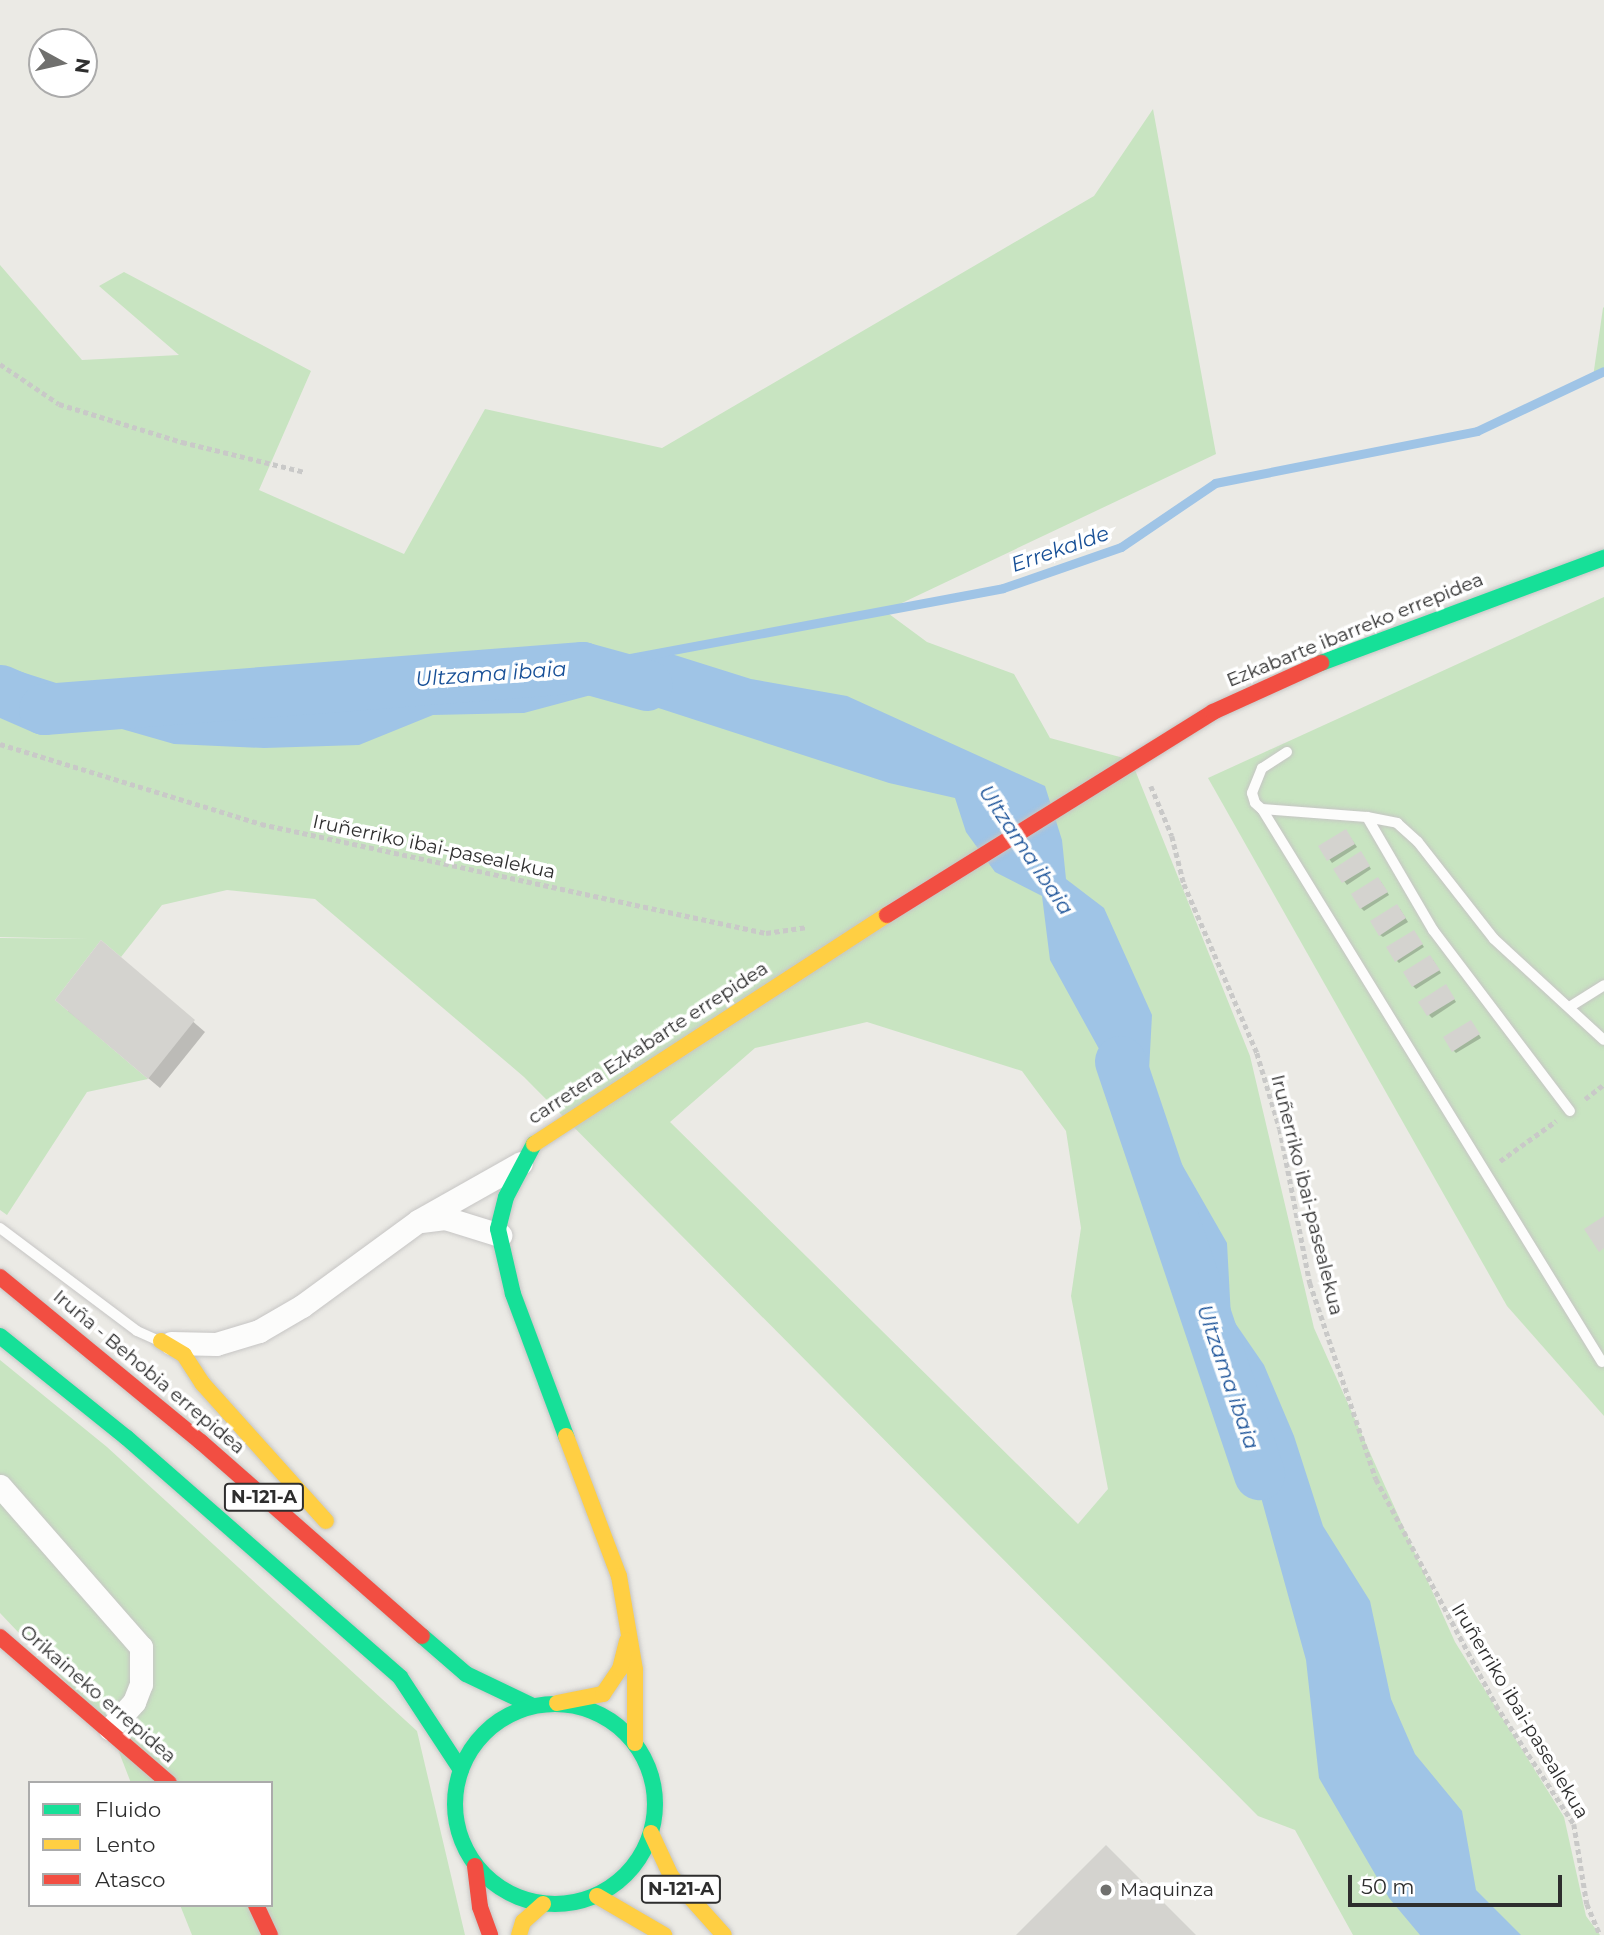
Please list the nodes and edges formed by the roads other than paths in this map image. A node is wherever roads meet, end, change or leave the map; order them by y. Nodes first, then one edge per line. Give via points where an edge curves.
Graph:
1 (1604, 558) edge
2 (1287, 752) dead end
3 (1262, 808) junction
4 (1053, 810) joint
5 (1367, 817) junction
6 (1604, 985) edge
7 (1571, 1006) junction
8 (1604, 1041) edge
9 (1570, 1111) road end
10 (521, 1163) junction
11 (418, 1221) junction
12 (0, 1228) edge
13 (500, 1235) junction
14 (0, 1277) edge
15 (0, 1336) edge
16 (161, 1341) junction
17 (1602, 1362) dead end
18 (0, 1486) edge
19 (346, 1570) junction
20 (630, 1633) junction
21 (0, 1637) edge
22 (557, 1703) junction
23 (533, 1706) junction
24 (110, 1729) junction
25 (635, 1743) junction
26 (461, 1770) junction
27 (167, 1781) edge
28 (651, 1833) junction
29 (475, 1866) junction
30 (597, 1896) junction
31 (542, 1904) junction
32 (257, 1907) edge
33 (270, 1935) edge
34 (490, 1935) edge
35 (519, 1935) edge
36 (664, 1935) edge
37 (724, 1935) edge

1 - 4 main road, Ezkabarte ibarreko errepidea via 1302,670 1213,712
2 - 3 lane via 1272,758 1254,783 1252,793
3 - 5 lane
3 - 17 lane
4 - 10 main road, carretera Ezkabarte errepidea via 573,1114 535,1143
5 - 7 lane via 1398,823 1494,939
5 - 9 lane via 1433,930
6 - 7 lane
7 - 8 lane
10 - 11 street
10 - 13 main road, carretera Ezkabarte errepidea via 506,1197
11 - 13 street via 445,1218
11 - 16 street via 302,1306 259,1331 216,1344
12 - 16 lane via 137,1331
13 - 20 main road, carretera Ezkabarte errepidea via 513,1294 619,1576
14 - 19 main road, Iruña - Behobia errepidea / N-121-A via 112,1366
15 - 26 main road, N-121-A via 127,1438 400,1677
16 - 19 main road via 184,1355 264,1455 338,1534
18 - 24 street via 141,1647 141,1684 134,1702
19 - 23 main road, Iruña - Behobia errepidea / N-121-A via 466,1674
20 - 22 main road, carretera Ezkabarte errepidea via 620,1669 603,1694
20 - 25 main road, carretera Ezkabarte errepidea
21 - 24 main road, Orikaineko errepidea
22 - 23 main road, N-121-A
22 - 25 main road, N-121-A via 608,1719
23 - 26 main road, N-121-A via 496,1722 469,1752
24 - 27 main road, Orikaineko errepidea
25 - 28 main road, N-121-A via 654,1786
26 - 29 main road, N-121-A via 456,1820
28 - 30 main road, N-121-A via 631,1870
28 - 37 main road, N-121-A via 671,1875
29 - 31 main road, N-121-A via 517,1898
29 - 34 main road via 480,1907
30 - 31 main road, N-121-A via 570,1904
30 - 36 main road, N-121-A
31 - 35 main road via 523,1922
32 - 33 main road

